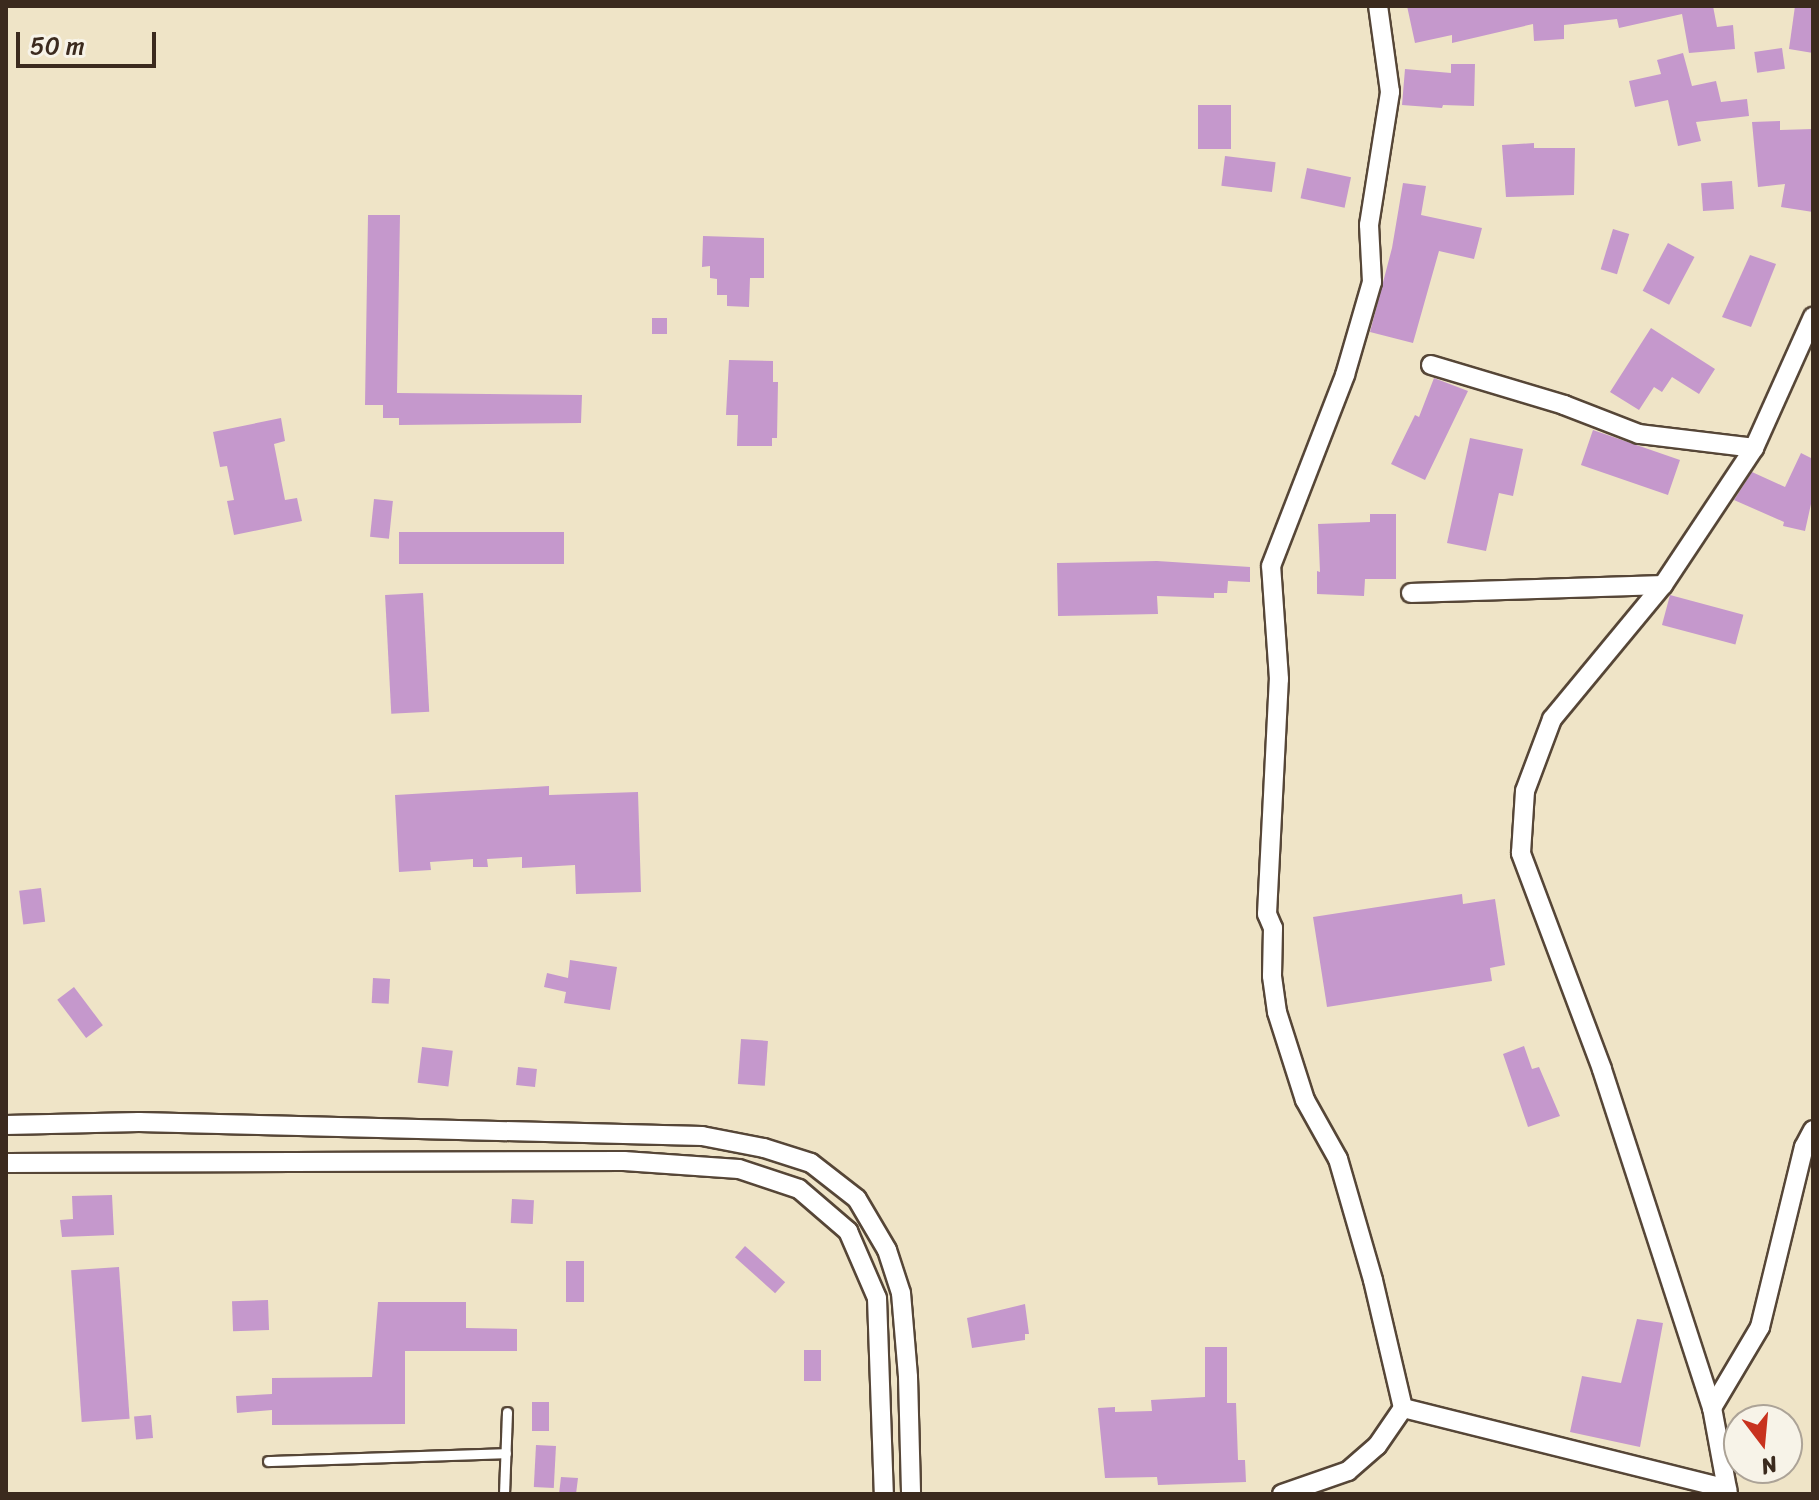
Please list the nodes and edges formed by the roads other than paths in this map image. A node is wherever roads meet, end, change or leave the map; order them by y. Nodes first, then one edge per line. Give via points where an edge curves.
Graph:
1 (1378, 6) edge
2 (1813, 317) edge
3 (1431, 365) dead end
4 (1754, 448) junction
5 (1663, 585) junction
6 (1411, 593) dead end
7 (6, 1125) edge
8 (1813, 1130) edge
9 (6, 1163) edge
10 (1403, 1408) junction
11 (1712, 1408) junction
12 (507, 1412) dead end
13 (506, 1453) junction
14 (268, 1461) dead end
15 (1728, 1492) edge
16 (504, 1494) edge
17 (884, 1494) edge
18 (911, 1494) edge
19 (1282, 1494) edge

1 - 10 street via 1390,92 1369,225 1372,282 1345,375 1271,566 1279,679 1267,905 1277,1012 1305,1100 1338,1159
2 - 4 street
3 - 4 street via 1639,434
4 - 5 street
5 - 6 street
5 - 11 street via 1552,719 1525,791 1521,853 1602,1069
7 - 18 street via 139,1122 702,1136 811,1163 857,1199 887,1250 901,1293
8 - 11 street via 1804,1147 1760,1327
9 - 17 street via 624,1161 739,1169 799,1189 848,1231 877,1298
10 - 15 street
10 - 19 street via 1377,1446 1348,1471
11 - 15 street
12 - 13 lane
13 - 14 lane
13 - 16 lane

